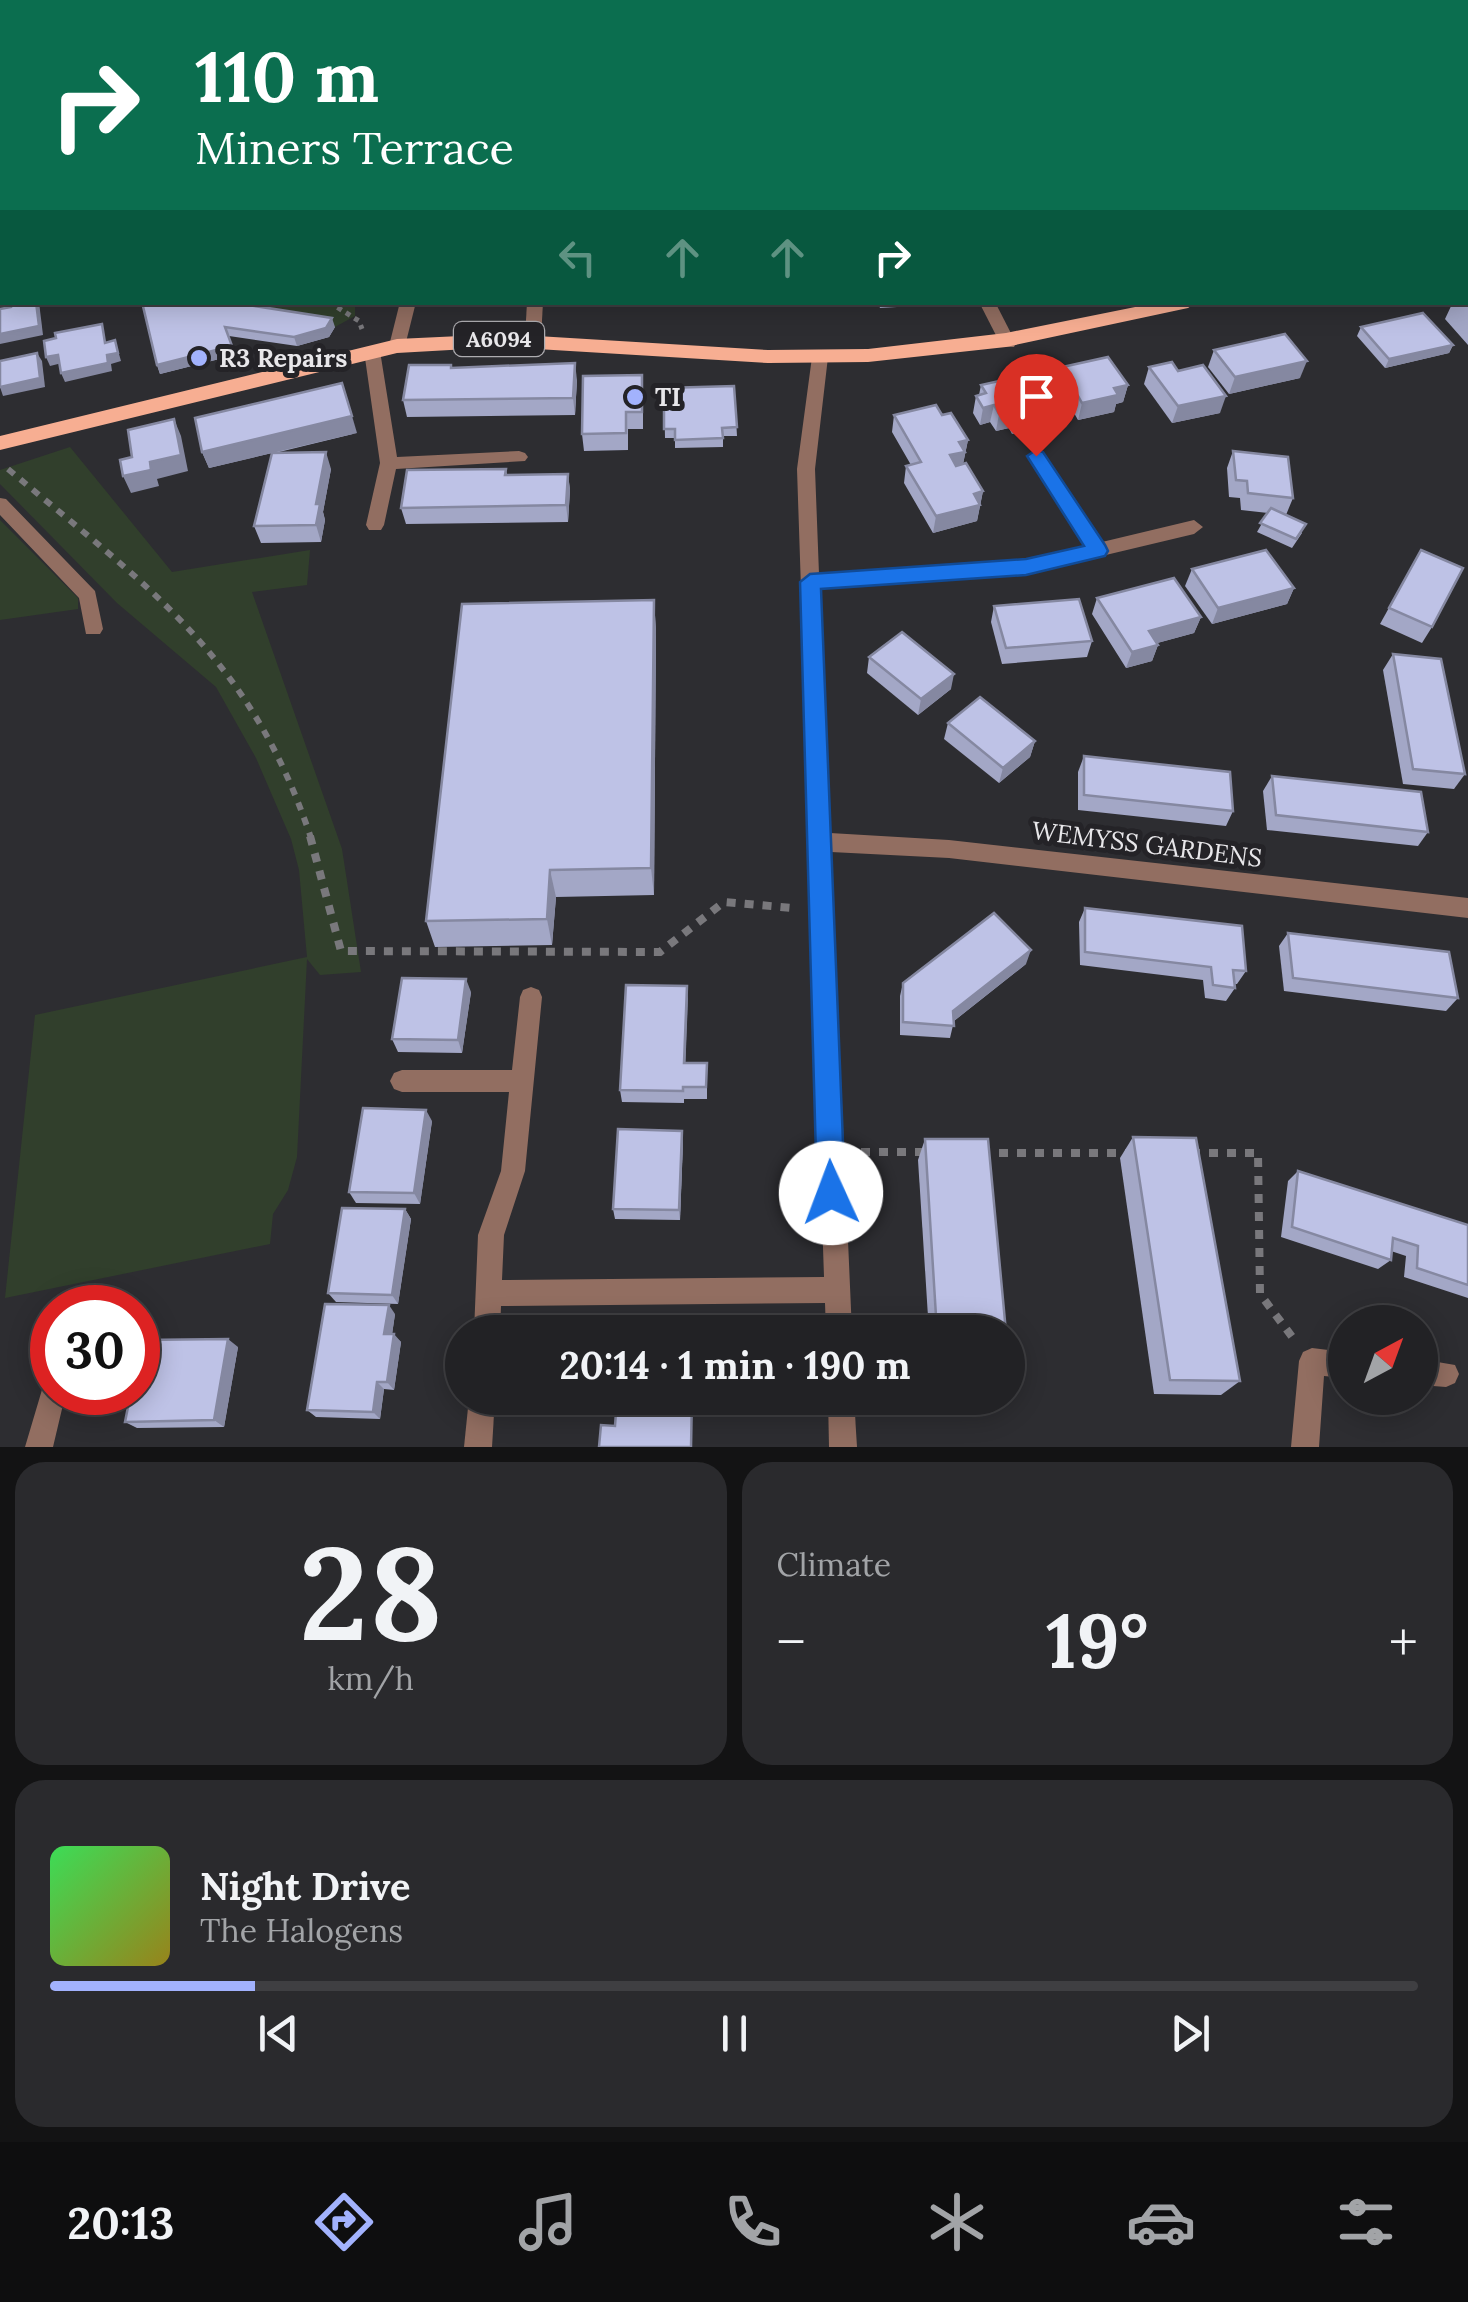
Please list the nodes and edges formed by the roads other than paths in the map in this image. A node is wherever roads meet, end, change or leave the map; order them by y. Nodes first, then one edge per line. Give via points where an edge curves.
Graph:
1 (407, 305) edge
2 (535, 305) edge
3 (989, 305) edge
4 (1175, 305) edge
5 (533, 339) junction
6 (1008, 343) junction
7 (396, 346) junction
8 (372, 351) junction
9 (820, 357) junction
10 (0, 443) edge
11 (1036, 456) dead end
12 (520, 457) dead end
13 (389, 462) junction
14 (0, 504) edge
15 (375, 525) dead end
16 (1194, 526) dead end
17 (1098, 551) junction
18 (810, 582) junction
19 (93, 629) dead end
20 (820, 842) junction
21 (1468, 908) edge
22 (530, 997) dead end
23 (522, 1081) junction
24 (402, 1082) dead end
25 (838, 1290) junction
26 (490, 1293) junction
27 (488, 1315) edge
28 (839, 1315) edge
29 (1328, 1363) edge
30 (46, 1415) edge
31 (481, 1415) edge
32 (841, 1415) edge
33 (38, 1447) edge
34 (478, 1447) edge
35 (842, 1447) edge
36 (1304, 1447) edge

1 - 7 street
2 - 5 street
3 - 6 street
4 - 6 main road, A6094
5 - 7 main road, A6094
5 - 9 main road, A6094
6 - 9 main road, A6094
7 - 8 main road, A6094
8 - 10 main road, A6094
8 - 13 street
9 - 18 street via 806,469
11 - 17 street
12 - 13 street
13 - 15 street
14 - 19 street via 88,596
16 - 17 street
17 - 18 street via 1026,567
18 - 20 street
20 - 21 street, WEMYSS GARDENS via 949,849
20 - 25 street
22 - 23 street
23 - 24 street
23 - 26 street via 513,1171 491,1235
25 - 26 street
25 - 28 street
26 - 27 street
29 - 36 street via 1312,1362
30 - 33 street
31 - 34 street
32 - 35 street

